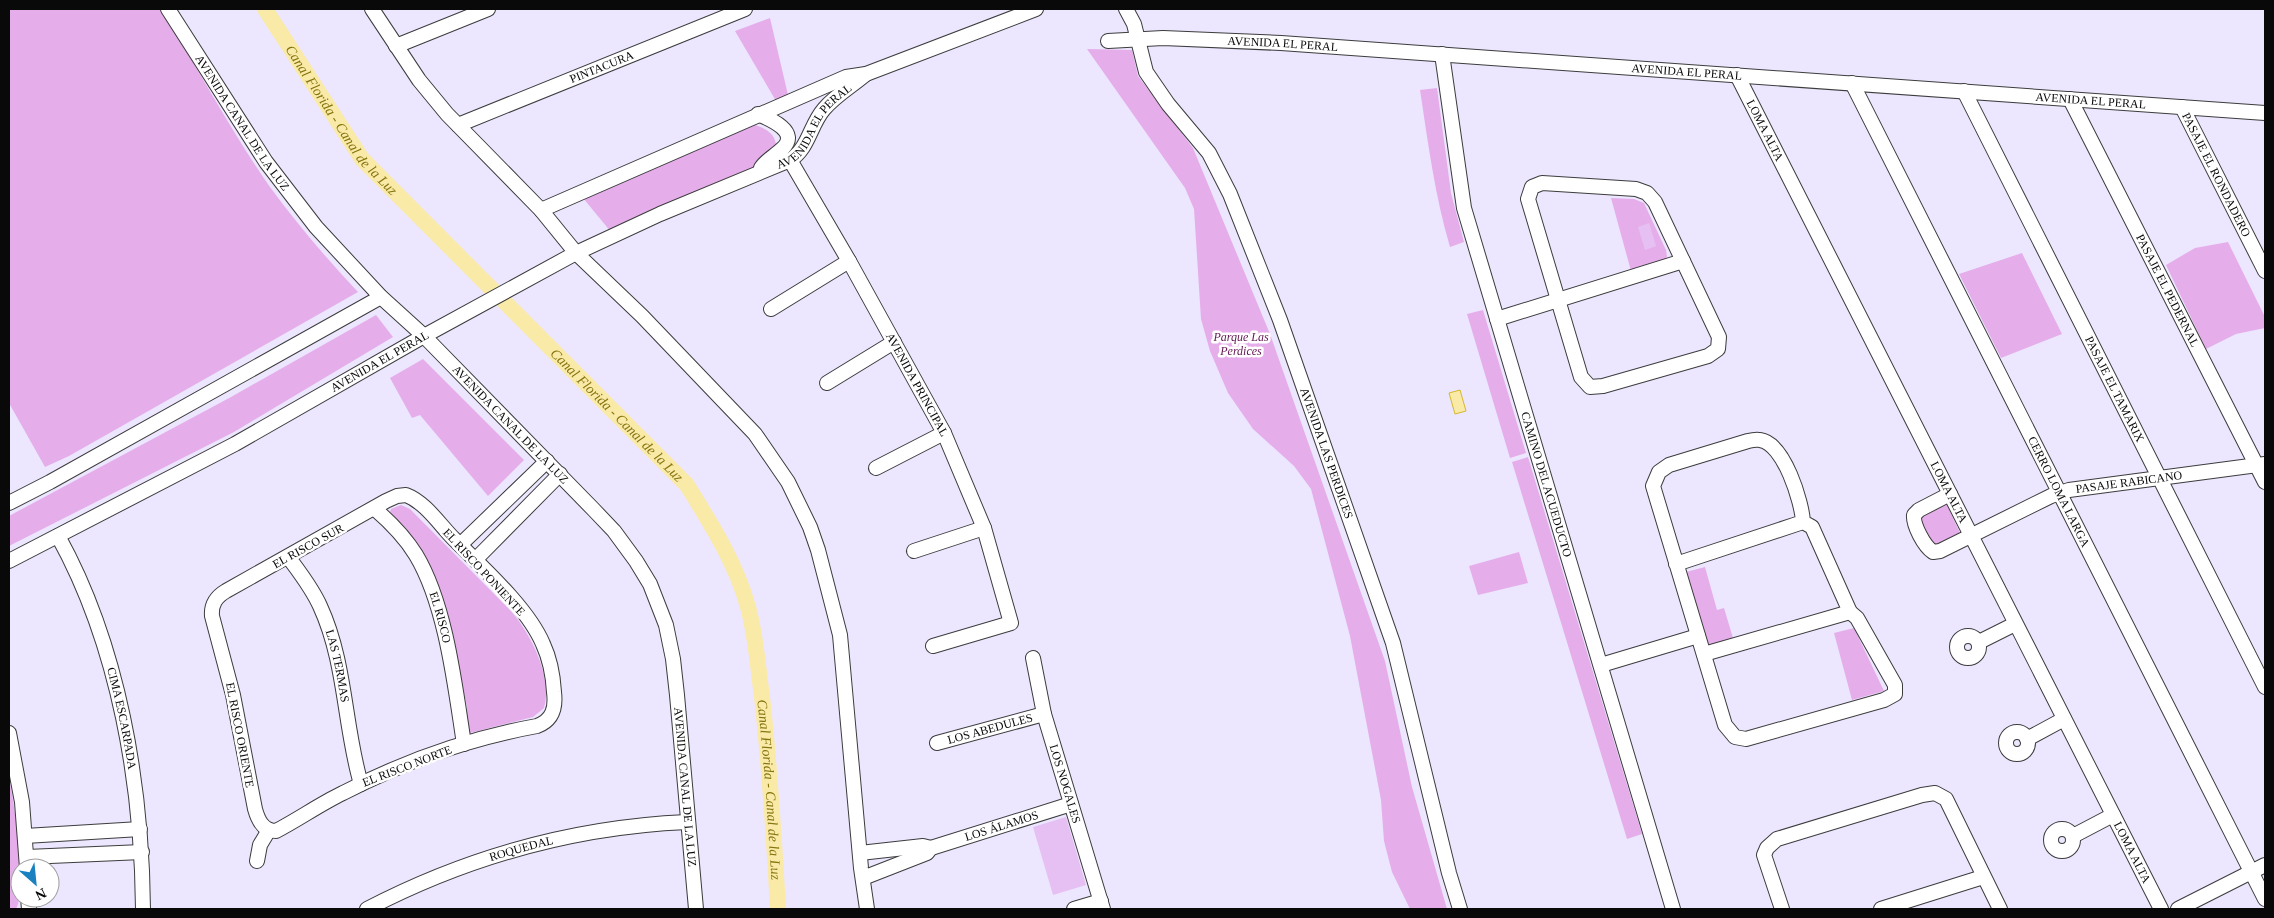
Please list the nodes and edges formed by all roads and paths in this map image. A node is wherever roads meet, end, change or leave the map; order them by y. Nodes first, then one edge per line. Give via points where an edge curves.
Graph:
1 (168, 9) edge
2 (372, 9) edge
3 (488, 9) edge
4 (746, 9) edge
5 (1036, 9) edge
6 (1126, 9) edge
7 (1137, 38) junction
8 (1108, 41) dead end
9 (396, 46) junction
10 (1442, 54) junction
11 (866, 74) junction
12 (1737, 75) junction
13 (1852, 83) junction
14 (1964, 91) junction
15 (2070, 98) junction
16 (2182, 107) junction
17 (2265, 113) edge
18 (758, 114) junction
19 (458, 125) junction
20 (790, 160) junction
21 (758, 173) junction
22 (541, 210) junction
23 (576, 253) junction
24 (849, 261) junction
25 (1683, 262) junction
26 (2265, 271) edge
27 (382, 297) junction
28 (1559, 300) junction
29 (771, 309) dead end
30 (1497, 319) junction
31 (424, 336) junction
32 (894, 342) junction
33 (827, 382) dead end
34 (944, 433) junction
35 (547, 460) junction
36 (2261, 465) edge
37 (876, 468) dead end
38 (560, 474) junction
39 (2160, 478) junction
40 (2265, 482) edge
41 (2060, 493) junction
42 (406, 494) joint
43 (1950, 494) junction
44 (9, 503) edge
45 (375, 509) junction
46 (1803, 522) junction
47 (984, 528) junction
48 (1971, 535) junction
49 (58, 536) junction
50 (460, 545) junction
51 (914, 551) dead end
52 (289, 558) junction
53 (475, 560) junction
54 (9, 561) edge
55 (1676, 564) junction
56 (213, 604) joint
57 (1850, 612) junction
58 (2016, 624) junction
59 (1698, 636) junction
60 (1979, 642) dead end
61 (933, 646) dead end
62 (1704, 654) junction
63 (1033, 658) dead end
64 (1601, 664) junction
65 (2265, 686) edge
66 (1044, 714) junction
67 (550, 718) joint
68 (2064, 719) junction
69 (9, 733) edge
70 (937, 743) dead end
71 (464, 744) junction
72 (2007, 748) dead end
73 (361, 784) junction
74 (1071, 804) junction
75 (2113, 815) junction
76 (687, 822) junction
77 (140, 829) junction
78 (269, 830) junction
79 (26, 836) junction
80 (2073, 836) dead end
81 (931, 848) junction
82 (142, 852) junction
83 (860, 853) junction
84 (27, 858) edge
85 (60, 859) edge
86 (257, 861) dead end
87 (2265, 865) edge
88 (2252, 872) junction
89 (1983, 877) junction
90 (863, 878) junction
91 (2265, 899) edge
92 (1102, 905) edge
93 (143, 909) edge
94 (366, 909) edge
95 (696, 909) edge
96 (867, 909) edge
97 (1074, 909) edge
98 (1460, 909) edge
99 (1673, 909) edge
100 (1782, 909) edge
101 (1881, 909) edge
102 (2000, 909) edge
103 (2160, 909) edge
104 (2178, 909) edge

1 - 27 street, AVENIDA CANAL DE LA LUZ via 266,162 316,227
2 - 9 street
3 - 9 street
4 - 19 street, PINTACURA
5 - 11 street, AVENIDA EL PERAL
6 - 7 street, AVENIDA LAS PERDICES
7 - 8 street, AVENIDA EL PERAL
7 - 10 street, AVENIDA EL PERAL via 1238,40
7 - 98 street, AVENIDA LAS PERDICES via 1146,72 1209,153 1230,194 1280,320 1393,643
9 - 19 street via 419,80
10 - 12 street, AVENIDA EL PERAL
10 - 30 street, CAMINO DEL ACUEDUCTO via 1464,208
11 - 18 street, AVENIDA EL PERAL via 846,77
11 - 20 street, AVENIDA EL PERAL via 822,111 804,147
12 - 13 street, AVENIDA EL PERAL
12 - 43 street, LOMA ALTA
13 - 14 street, AVENIDA EL PERAL
13 - 41 street, CERRO LOMA LARGA
14 - 15 street, AVENIDA EL PERAL
14 - 39 street, PASAJE EL TAMARIX
15 - 16 street, AVENIDA EL PERAL
15 - 36 street, PASAJE EL PEDERNAL
16 - 17 street, AVENIDA EL PERAL
16 - 26 street, PASAJE EL RONDADERO
18 - 21 street, AVENIDA EL PERAL via 778,122 786,131 788,140
18 - 22 street, AVENIDA EL PERAL
19 - 22 street
20 - 21 street, AVENIDA EL PERAL
20 - 24 street, AVENIDA PRINCIPAL
21 - 23 street, AVENIDA EL PERAL
22 - 23 street
23 - 31 street, AVENIDA EL PERAL
23 - 83 street via 754,434 775,461 800,504 818,550 840,636
24 - 29 street
24 - 32 street, AVENIDA PRINCIPAL
25 - 28 street
25 - 28 street via 1655,202 1647,193 1636,189 1542,182 1532,187 1528,199
25 - 28 street via 1719,337 1718,349 1708,356 1603,386 1590,386 1581,377
27 - 31 street, AVENIDA CANAL DE LA LUZ
27 - 44 street
28 - 30 street
30 - 64 street, CAMINO DEL ACUEDUCTO
31 - 35 street, AVENIDA CANAL DE LA LUZ
31 - 49 street, AVENIDA EL PERAL via 235,444
32 - 33 street
32 - 34 street, AVENIDA PRINCIPAL
34 - 37 street
34 - 47 street, AVENIDA PRINCIPAL
35 - 38 street, AVENIDA CANAL DE LA LUZ
35 - 50 street
36 - 39 street, PASAJE RABICANO
36 - 40 street, PASAJE EL PEDERNAL
38 - 53 street
38 - 76 street, AVENIDA CANAL DE LA LUZ via 626,546 646,576 660,608 673,658
39 - 41 street, PASAJE RABICANO
39 - 65 street, PASAJE EL TAMARIX
41 - 48 street, PASAJE RABICANO
41 - 88 street, CERRO LOMA LARGA
42 - 45 street, EL RISCO SUR
42 - 50 street, EL RISCO PONIENTE
43 - 48 street, LOMA ALTA
43 - 48 street, PASAJE RABICANO via 1916,512 1914,518 1919,530 1930,550 1936,553
45 - 52 street, EL RISCO SUR
45 - 71 street, EL RISCO via 412,549 431,588 446,641
46 - 55 street
46 - 55 street via 1793,478 1771,445 1760,440 1669,465 1659,472 1653,486
46 - 57 street via 1812,527
47 - 51 street
47 - 61 street, AVENIDA PRINCIPAL via 1011,623
48 - 58 street, LOMA ALTA
49 - 54 street, AVENIDA EL PERAL
49 - 77 street, CIMA ESCARPADA via 88,600 109,668 131,760
50 - 53 street, EL RISCO PONIENTE
52 - 56 street, EL RISCO SUR via 221,594
52 - 73 street, LAS TERMAS via 315,597 328,627
53 - 67 street, EL RISCO PONIENTE via 528,618 543,643 555,696
55 - 59 street
56 - 78 street, EL RISCO ORIENTE via 212,616 233,695 255,809 262,825
57 - 62 street
57 - 62 street via 1857,618 1895,685 1895,694 1884,700 1746,739 1735,737 1725,725
58 - 60 street
58 - 68 street, LOMA ALTA
59 - 62 street
59 - 64 street
63 - 66 street, LOS NOGALES
64 - 99 street, CAMINO DEL ACUEDUCTO
66 - 70 street, LOS ABEDULES
66 - 74 street, LOS NOGALES
67 - 71 street, EL RISCO NORTE via 538,726
68 - 72 street via 2027,739 2026,750 2020,754
68 - 75 street, LOMA ALTA
69 - 79 street
71 - 73 street, EL RISCO NORTE
73 - 78 street, EL RISCO NORTE via 276,831
74 - 81 street, LOS ÁLAMOS
74 - 92 street, LOS NOGALES
75 - 80 street
75 - 103 street, LOMA ALTA
76 - 94 street, ROQUEDAL via 606,830 516,848 444,873
76 - 95 street, AVENIDA CANAL DE LA LUZ
77 - 79 street
77 - 82 street, CIMA ESCARPADA
78 - 86 street via 260,845
79 - 84 street
81 - 83 street, LOS ÁLAMOS via 923,846
81 - 90 street, LOS ÁLAMOS via 927,853
82 - 85 street
82 - 93 street, CIMA ESCARPADA
83 - 90 street
87 - 88 street
88 - 91 street, CERRO LOMA LARGA
88 - 104 street
89 - 100 street via 1946,799 1935,793 1928,794 1777,840 1764,855
89 - 101 street
89 - 102 street
90 - 96 street
92 - 97 street

